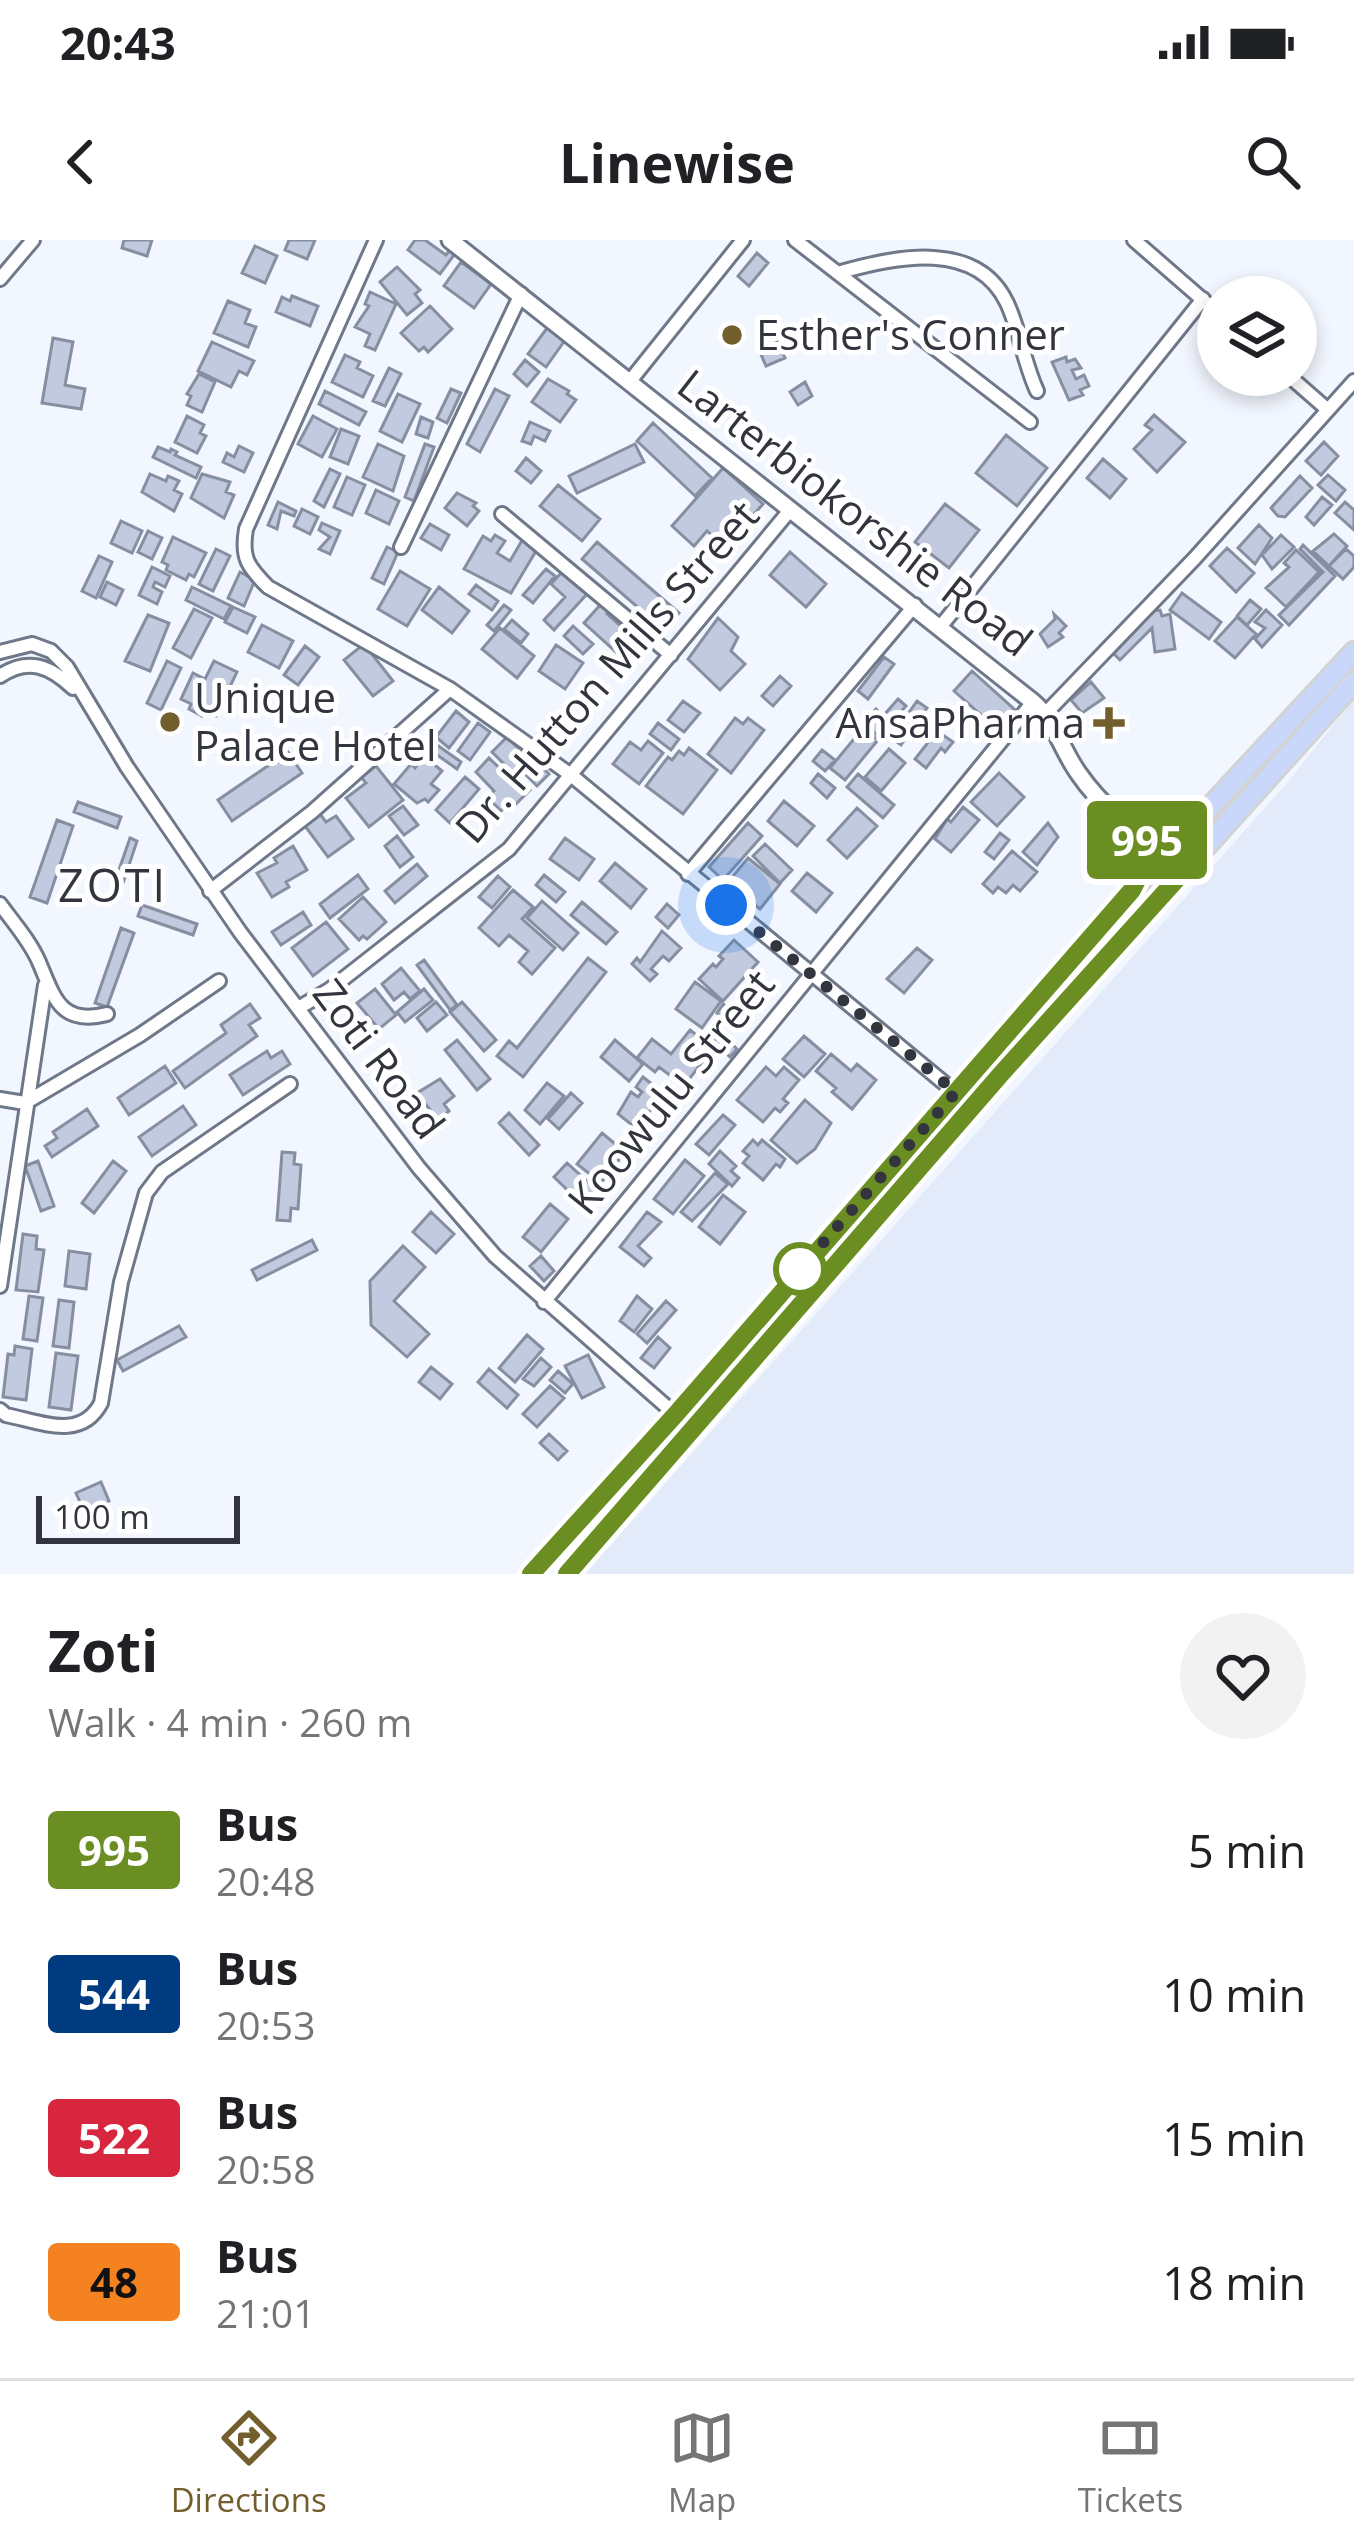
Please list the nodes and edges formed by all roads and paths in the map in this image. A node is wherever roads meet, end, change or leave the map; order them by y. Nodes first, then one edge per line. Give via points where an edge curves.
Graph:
1 (33, 240) edge
2 (376, 240) edge
3 (450, 240) edge
4 (743, 240) edge
5 (795, 240) edge
6 (967, 240) edge
7 (1134, 240) edge
8 (962, 259) junction
9 (841, 272) junction
10 (0, 279) edge
11 (520, 294) junction
12 (1197, 294) edge
13 (1197, 306) edge
14 (630, 381) junction
15 (1354, 381) edge
16 (1037, 392) dead end
17 (1312, 396) edge
18 (1328, 410) junction
19 (1030, 422) dead end
20 (790, 508) junction
21 (502, 514) dead end
22 (401, 548) dead end
23 (915, 605) junction
24 (941, 626) junction
25 (0, 652) edge
26 (1354, 652) edge
27 (671, 656) junction
28 (0, 676) edge
29 (1354, 682) edge
30 (450, 689) junction
31 (82, 697) junction
32 (1040, 707) junction
33 (571, 775) junction
34 (1194, 823) junction
35 (1137, 832) junction
36 (1166, 856) junction
37 (1185, 870) junction
38 (688, 874) junction
39 (210, 890) junction
40 (1132, 890) junction
41 (0, 904) edge
42 (810, 971) junction
43 (1090, 976) junction
44 (219, 981) dead end
45 (45, 985) junction
46 (300, 1007) junction
47 (107, 1014) dead end
48 (290, 1084) dead end
49 (956, 1092) junction
50 (0, 1099) edge
51 (26, 1103) junction
52 (0, 1286) edge
53 (544, 1302) junction
54 (0, 1410) edge
55 (676, 1414) junction
56 (531, 1574) edge
57 (567, 1574) edge

1 - 10 street
2 - 30 street via 246,529 243,556 268,587
3 - 11 street, Larterbiokorshie Road
4 - 14 street
5 - 9 street
6 - 8 street
7 - 12 street
8 - 9 street via 919,256
8 - 16 street via 1005,297
9 - 19 street
11 - 14 street, Larterbiokorshie Road
11 - 22 street
13 - 24 street
14 - 20 street, Larterbiokorshie Road
15 - 18 street, Koowulu Street
17 - 18 street
18 - 32 street, Koowulu Street via 1196,559
20 - 23 street, Larterbiokorshie Road
20 - 27 street, Dr. Hutton Mills Street
21 - 27 street
23 - 24 street, Larterbiokorshie Road
23 - 38 street
24 - 32 street, Larterbiokorshie Road
25 - 31 street, Zoti Road via 32,644 50,651
26 - 34 main road
27 - 33 street, Dr. Hutton Mills Street
28 - 31 street, Zoti Road via 42,665
29 - 37 main road
30 - 33 street
30 - 39 street
31 - 39 street, Zoti Road
32 - 35 street, Larterbiokorshie Road via 1081,778
32 - 42 street, Koowulu Street
33 - 38 street
33 - 46 street, Dr. Hutton Mills Street via 509,849
34 - 35 main road
34 - 36 main road
35 - 36 street, Larterbiokorshie Road
35 - 40 main road via 1144,851
36 - 37 street, Larterbiokorshie Road
36 - 40 main road
36 - 43 main road
37 - 43 main road
38 - 42 street
39 - 46 street, Zoti Road
40 - 49 main road
41 - 45 street
42 - 49 street
42 - 53 street, Koowulu Street
43 - 57 main road
44 - 51 street
45 - 47 street via 71,1014
45 - 51 street
46 - 53 street, Zoti Road via 419,1168
48 - 54 street via 162,1172 146,1193 94,1416 70,1428
49 - 55 main road
50 - 51 street
51 - 52 street
53 - 55 street, Zoti Road
55 - 56 main road

